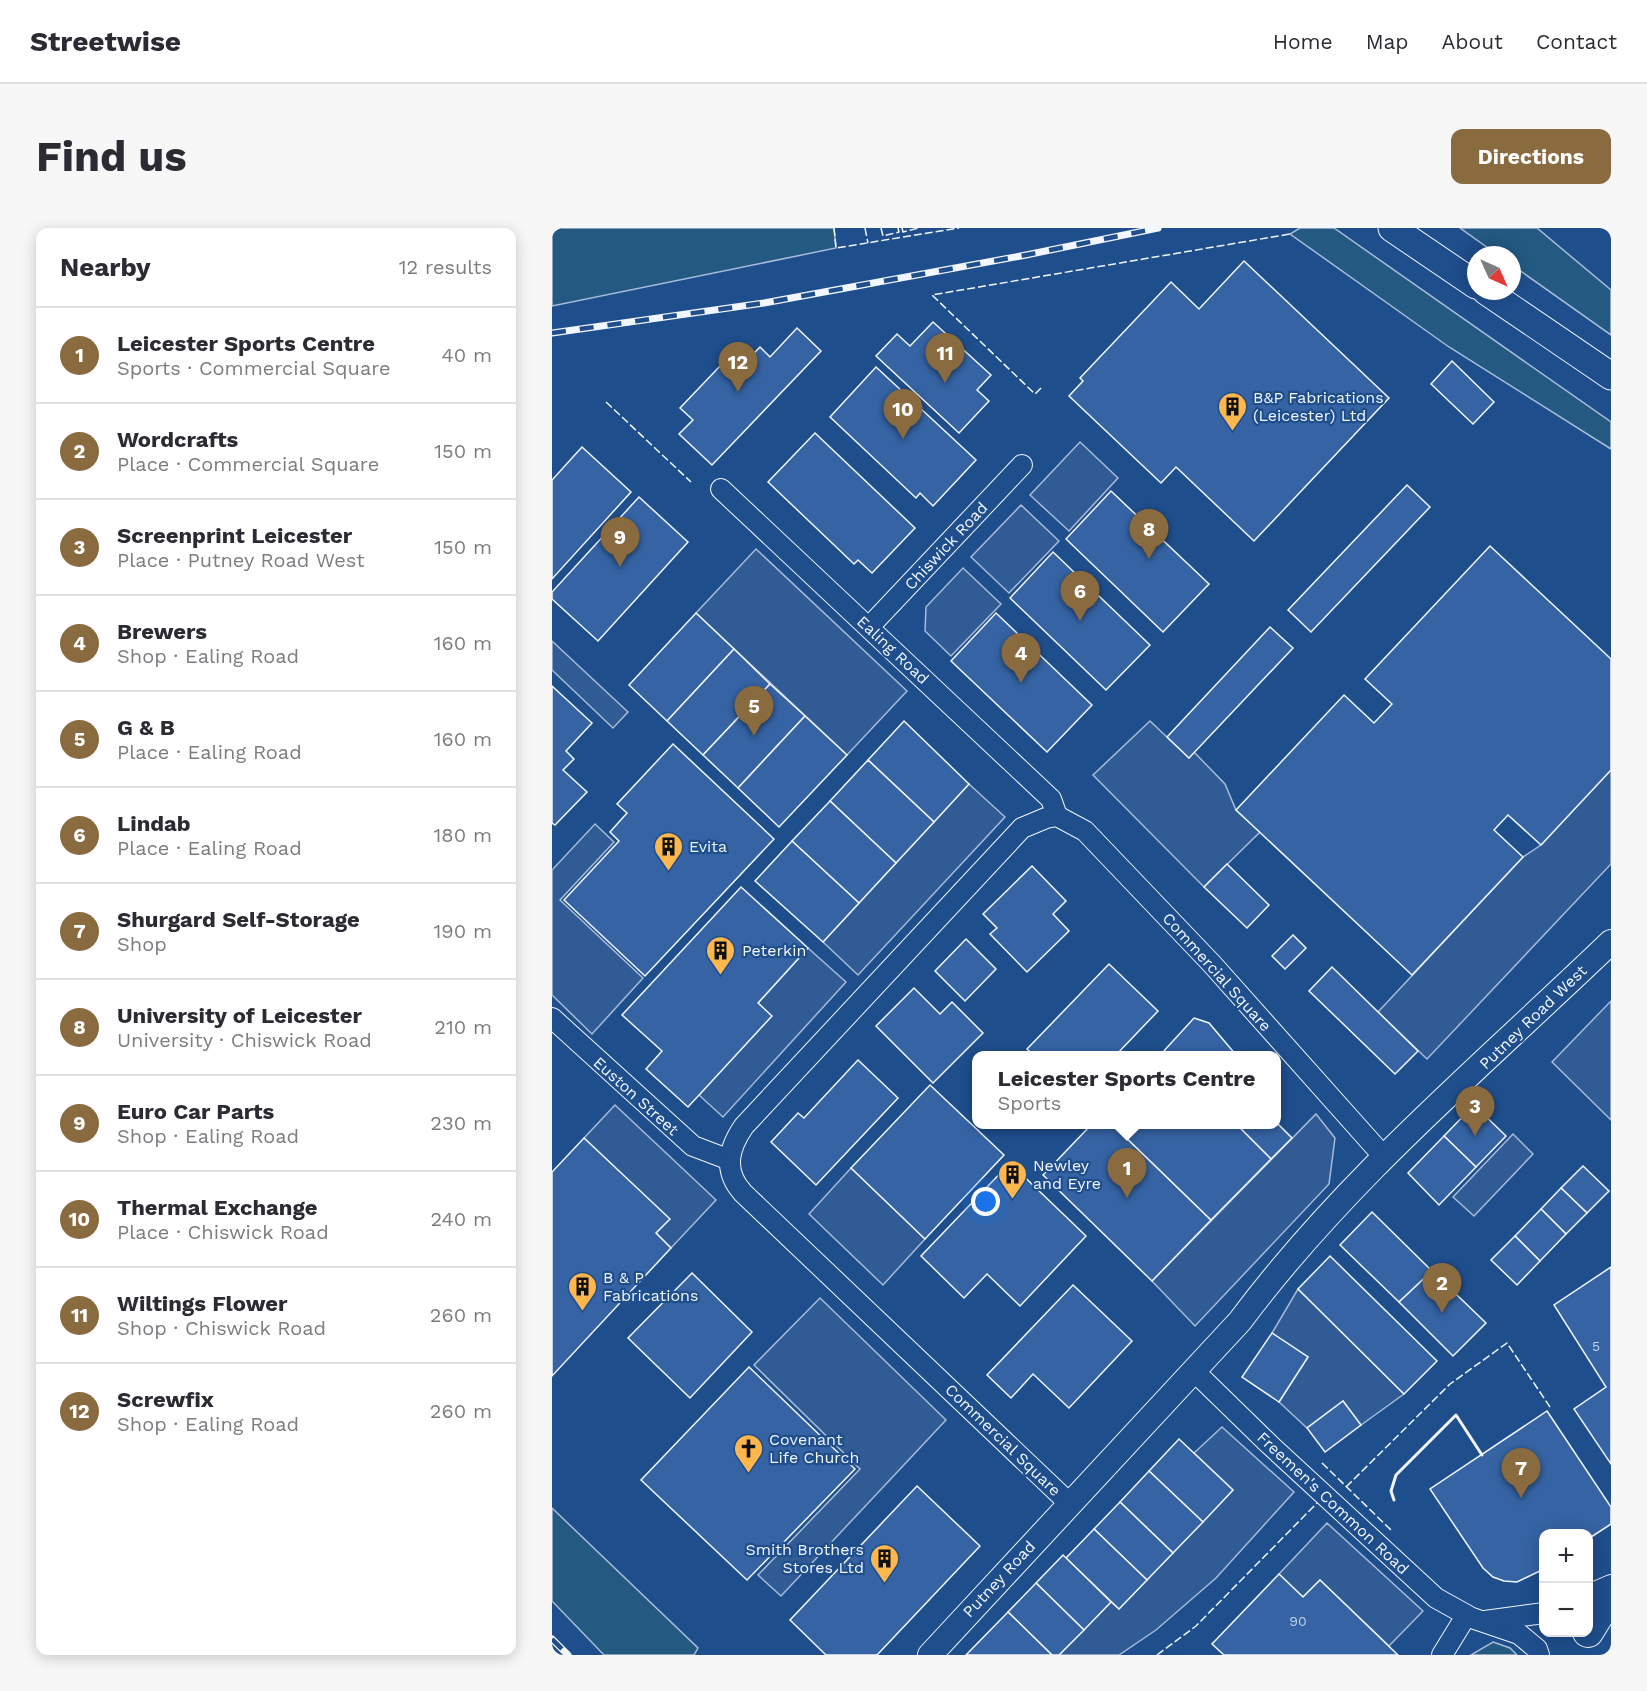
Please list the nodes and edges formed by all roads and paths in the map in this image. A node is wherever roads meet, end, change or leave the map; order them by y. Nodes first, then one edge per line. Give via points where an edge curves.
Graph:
1 (1392, 228) edge
2 (1467, 279) edge
3 (1499, 300) edge
4 (1611, 376) edge
5 (1022, 465) dead end
6 (721, 489) dead end
7 (869, 627) junction
8 (1057, 816) junction
9 (1611, 942) edge
10 (552, 1017) edge
11 (1385, 1158) junction
12 (730, 1160) junction
13 (1193, 1370) junction
14 (1070, 1503) junction
15 (1611, 1585) edge
16 (1593, 1593) edge
17 (1611, 1595) edge
18 (1539, 1613) edge
19 (1474, 1619) junction
20 (1593, 1624) edge
21 (1585, 1637) edge
22 (930, 1655) edge
23 (1442, 1655) edge
24 (1539, 1655) edge
25 (1575, 1655) edge

1 - 2 main road
3 - 4 main road
5 - 7 street, Chiswick Road
6 - 7 street, Ealing Road
7 - 8 street, Ealing Road via 1052,799
8 - 11 street, Commercial Square via 1085,831 1142,890
8 - 12 street via 1022,828 744,1126 735,1139
9 - 11 street, Putney Road West
10 - 12 street, Euston Street via 693,1146
11 - 13 street, Commercial Square via 1280,1268 1240,1321
12 - 14 street, Commercial Square via 729,1172 743,1193
13 - 14 street, Commercial Square
13 - 19 street, Freemen's Common Road via 1436,1598
14 - 22 street, Putney Road
15 - 16 street
17 - 20 main road
18 - 19 street
19 - 23 street
19 - 24 street, Freemen's Common Road via 1519,1634
21 - 25 main road

